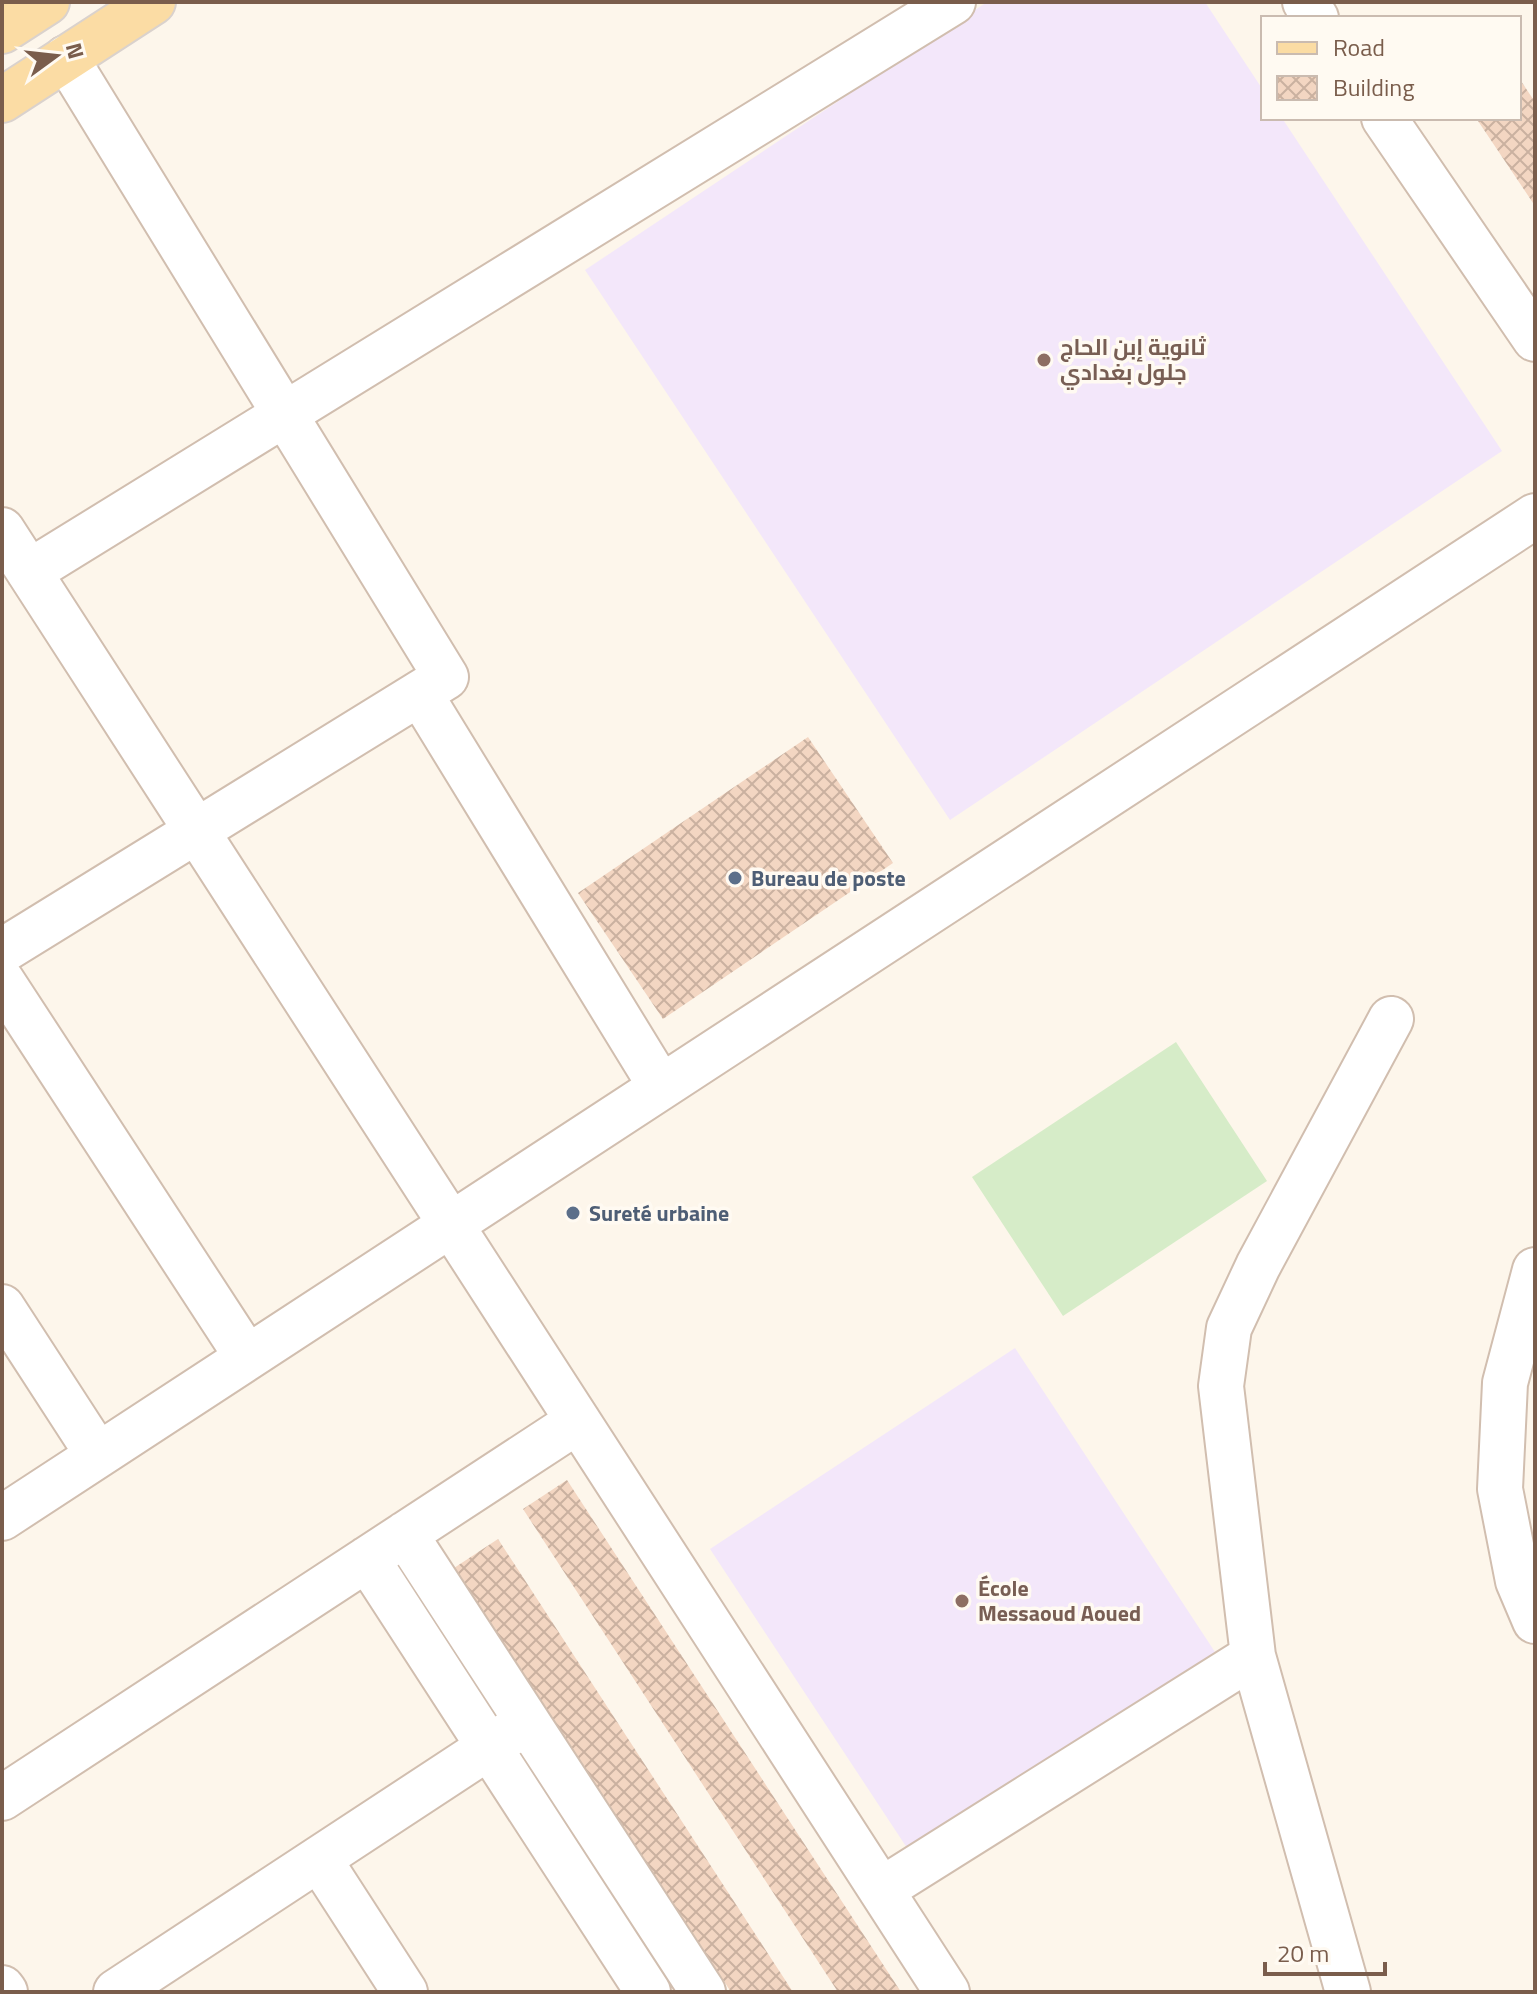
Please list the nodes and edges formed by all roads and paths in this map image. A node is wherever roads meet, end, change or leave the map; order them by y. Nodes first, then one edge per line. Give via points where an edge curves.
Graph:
1 (47, 2) edge
2 (153, 2) edge
3 (953, 2) edge
4 (2, 31) edge
5 (66, 58) junction
6 (2, 100) edge
7 (1385, 120) edge
8 (1535, 339) edge
9 (285, 414) junction
10 (1535, 516) edge
11 (2, 530) edge
12 (29, 572) junction
13 (420, 694) junction
14 (196, 831) junction
15 (2, 951) edge
16 (2, 981) edge
17 (1391, 1019) dead end
18 (661, 1087) junction
19 (451, 1225) junction
20 (1535, 1270) edge
21 (2, 1307) edge
22 (247, 1357) junction
23 (578, 1421) junction
24 (98, 1455) junction
25 (2, 1518) edge
26 (405, 1534) junction
27 (367, 1559) junction
28 (1535, 1621) edge
29 (1253, 1656) junction
30 (527, 1722) junction
31 (489, 1748) junction
32 (2, 1798) edge
33 (319, 1859) junction
34 (881, 1890) junction
35 (116, 1992) edge
36 (405, 1992) edge
37 (648, 1992) edge
38 (703, 1992) edge
39 (947, 1992) edge
40 (1348, 1992) edge

1 - 4 main road
2 - 5 main road
3 - 9 street
5 - 6 main road
5 - 9 street
7 - 8 street
9 - 12 street
9 - 13 street via 446,677
10 - 18 street
11 - 12 street
12 - 14 street
13 - 14 street
13 - 18 street
14 - 15 street
14 - 19 street
16 - 22 street
17 - 29 street via 1229,1328 1221,1386
18 - 19 street
19 - 22 street
19 - 23 street
20 - 28 street via 1505,1383 1500,1489 1518,1581
21 - 24 street
22 - 24 street
23 - 26 street
23 - 34 street
24 - 25 street
26 - 27 street
26 - 30 street
27 - 31 street
27 - 32 street
29 - 34 street
29 - 40 street
30 - 31 street
30 - 38 street
31 - 33 street
31 - 37 street
33 - 35 street
33 - 36 street
34 - 39 street

